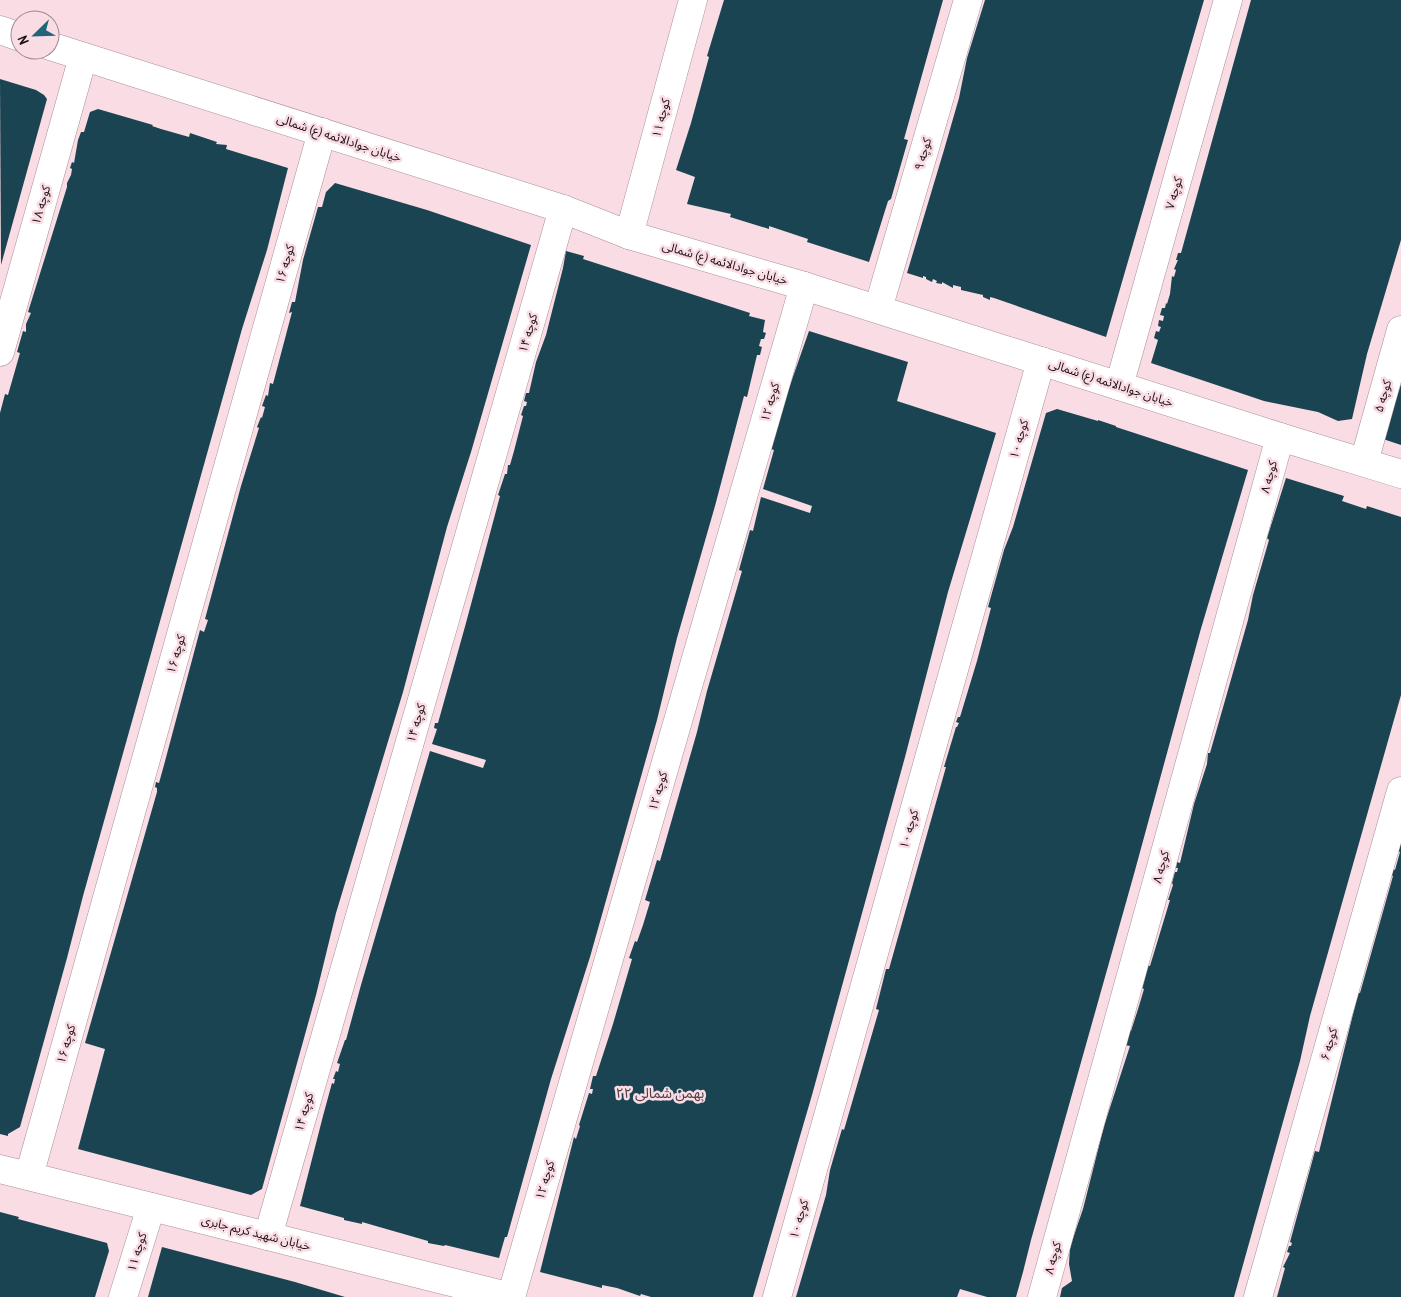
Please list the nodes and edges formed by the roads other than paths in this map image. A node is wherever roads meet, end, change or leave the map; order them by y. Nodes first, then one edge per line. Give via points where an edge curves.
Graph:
1 (693, 0) edge
2 (968, 0) edge
3 (1228, 0) edge
4 (60, 49) edge
5 (83, 57) junction
6 (322, 132) junction
7 (563, 209) junction
8 (629, 235) junction
9 (804, 286) junction
10 (878, 309) junction
11 (1401, 330) edge
12 (0, 352) edge
13 (1041, 361) junction
14 (1119, 386) junction
15 (1280, 437) junction
16 (1364, 462) junction
17 (1401, 474) edge
18 (1401, 792) edge
19 (0, 1168) edge
20 (29, 1176) junction
21 (151, 1207) junction
22 (268, 1236) junction
23 (450, 1289) edge
24 (123, 1297) edge
25 (511, 1297) edge
26 (777, 1297) edge
27 (1042, 1297) edge
28 (1258, 1297) edge

1 - 8 street, کوچه ۱۱
2 - 10 street, کوچه ۹
3 - 14 street, کوچه ۷
4 - 5 street, خیابان جوادالائمه (ع) شمالی
5 - 6 street, خیابان جوادالائمه (ع) شمالی
5 - 12 street, کوچه ۱۸
6 - 7 street, خیابان جوادالائمه (ع) شمالی
6 - 20 street, کوچه ۱۶
7 - 8 street, خیابان جوادالائمه (ع) شمالی
7 - 22 street, کوچه ۱۴
8 - 9 street, خیابان جوادالائمه (ع) شمالی
9 - 10 street, خیابان جوادالائمه (ع) شمالی
9 - 25 street, کوچه ۱۲
10 - 13 street, خیابان جوادالائمه (ع) شمالی
11 - 16 street, کوچه ۵
13 - 14 street, خیابان جوادالائمه (ع) شمالی
13 - 26 street, کوچه ۱۰
14 - 15 street, خیابان جوادالائمه (ع) شمالی
15 - 16 street, خیابان جوادالائمه (ع) شمالی
15 - 27 street, کوچه ۸
16 - 17 street, خیابان جوادالائمه (ع) شمالی
18 - 28 street, کوچه ۶
19 - 20 street, خیابان شهید کریم جابری
20 - 21 street, خیابان شهید کریم جابری
21 - 22 street, خیابان شهید کریم جابری
21 - 24 street, کوچه ۱۱
22 - 23 street, خیابان شهید کریم جابری
23 - 25 street, خیابان شهید کریم جابری

